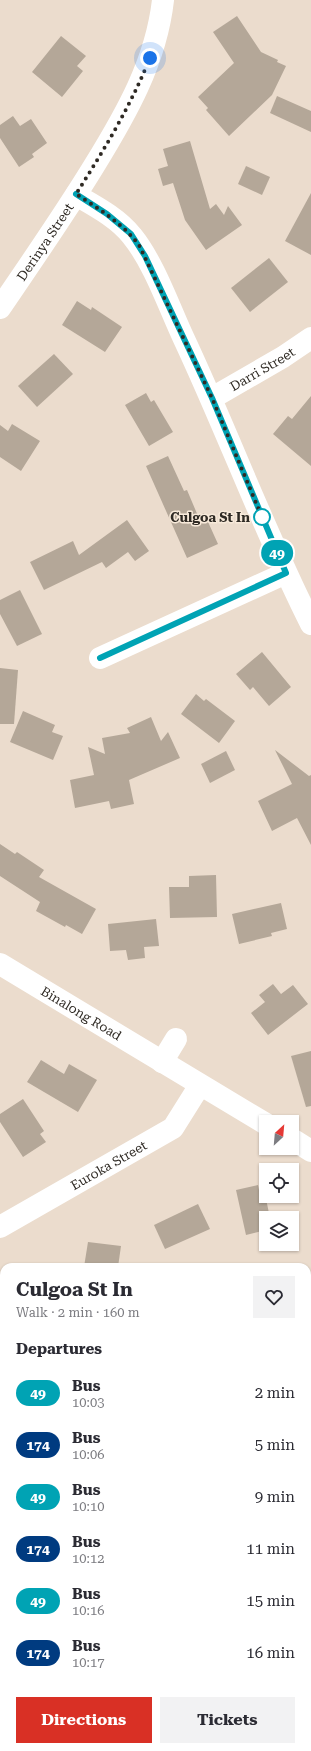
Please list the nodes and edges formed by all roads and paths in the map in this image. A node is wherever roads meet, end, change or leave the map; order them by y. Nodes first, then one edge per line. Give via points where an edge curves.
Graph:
1 (163, 0) edge
2 (76, 194) junction
3 (0, 308) edge
4 (311, 338) edge
5 (212, 398) junction
6 (286, 573) junction
7 (311, 624) edge
8 (100, 658) dead end
9 (0, 964) edge
10 (176, 1039) dead end
11 (162, 1062) junction
12 (200, 1085) junction
13 (259, 1120) edge
14 (299, 1143) edge
15 (311, 1151) edge
16 (0, 1227) edge

1 - 2 street, Derinya Street via 150,58 137,91 120,124
2 - 3 street, Derinya Street
2 - 5 street via 107,214 131,234 139,245
4 - 5 street, Darri Street
5 - 6 street
6 - 7 street
6 - 8 street
9 - 11 street, Binalong Road
10 - 11 street
11 - 12 street, Binalong Road
12 - 13 street, Binalong Road
12 - 16 street, Euroka Street via 173,1128
14 - 15 street

